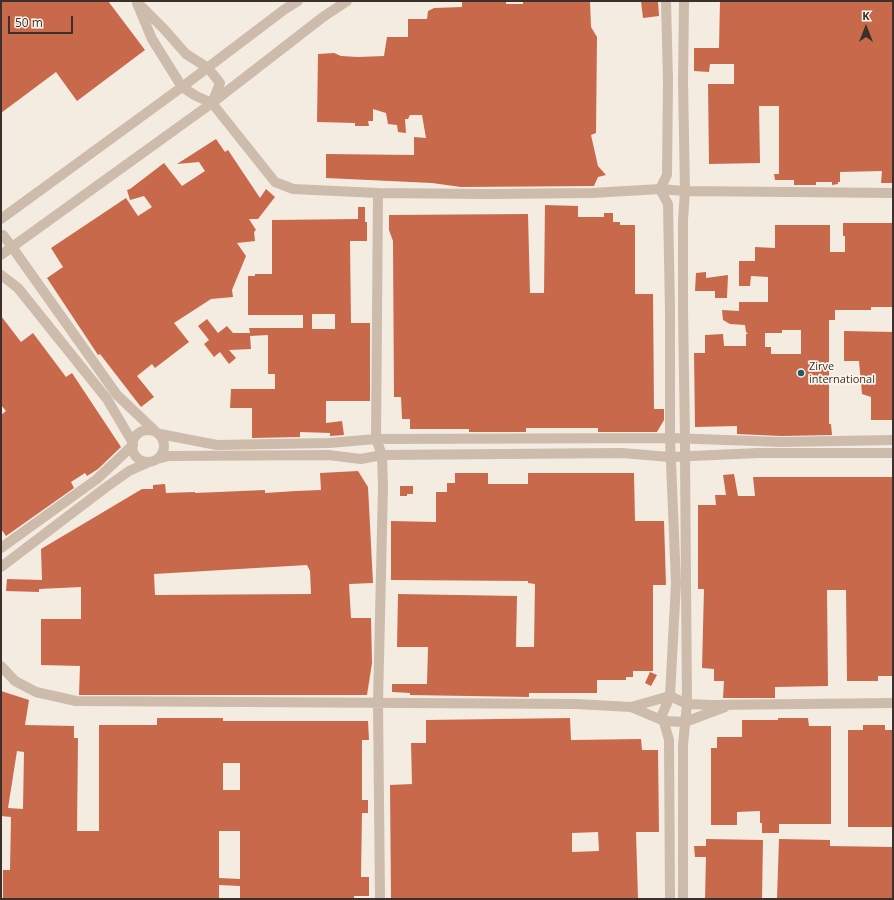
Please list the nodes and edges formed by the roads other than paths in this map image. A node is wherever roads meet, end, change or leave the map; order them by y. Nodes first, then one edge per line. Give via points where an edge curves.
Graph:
1 (298, 1) edge
2 (347, 1) edge
3 (666, 1) edge
4 (684, 1) edge
5 (137, 2) edge
6 (208, 68) junction
7 (668, 81) junction
8 (683, 81) junction
9 (182, 87) junction
10 (212, 103) junction
11 (660, 189) junction
12 (686, 191) junction
13 (378, 192) junction
14 (893, 193) edge
15 (1, 219) edge
16 (1, 235) edge
17 (12, 247) junction
18 (1, 255) edge
19 (1, 275) edge
20 (670, 311) junction
21 (683, 312) junction
22 (157, 433) junction
23 (670, 438) junction
24 (376, 439) junction
25 (686, 439) junction
26 (893, 440) edge
27 (133, 444) junction
28 (893, 453) edge
29 (382, 455) junction
30 (684, 456) junction
31 (670, 457) junction
32 (153, 460) junction
33 (48, 514) junction
34 (56, 524) junction
35 (1, 548) edge
36 (1, 567) edge
37 (1, 666) edge
38 (670, 696) junction
39 (378, 703) junction
40 (687, 704) junction
41 (731, 704) junction
42 (893, 704) edge
43 (631, 707) junction
44 (664, 721) junction
45 (686, 722) junction
46 (670, 818) junction
47 (683, 818) junction
48 (380, 899) edge
49 (670, 899) edge
50 (683, 899) edge

1 - 6 street
2 - 10 street
3 - 7 street
4 - 8 street
5 - 6 street via 186,54
5 - 9 street via 152,39
6 - 9 street
6 - 10 street via 220,83
7 - 8 street
7 - 11 street via 667,175
8 - 12 street
9 - 10 street
9 - 15 street
10 - 13 street via 275,182 293,189
10 - 17 street
11 - 12 street
11 - 13 street via 508,194
11 - 20 street via 668,204
12 - 14 street
12 - 21 street via 683,220
13 - 24 street
16 - 17 street
17 - 18 street
17 - 22 street via 117,394
19 - 27 street via 18,288 107,399
20 - 21 street
20 - 23 street
21 - 25 street
22 - 24 street via 217,445 329,443
22 - 27 street via 142,431 135,437
22 - 32 street via 164,444 164,449 162,454
23 - 24 street
23 - 25 street
23 - 31 street
24 - 29 street
25 - 26 street via 781,442
25 - 30 street
27 - 32 street via 138,458
27 - 33 street via 97,479
28 - 30 street
29 - 31 street via 622,453
29 - 32 street via 361,459 328,455 170,456
29 - 39 street
30 - 31 street
30 - 40 street
31 - 38 street via 676,583
32 - 34 street via 130,471
33 - 34 street
33 - 35 street
34 - 36 street
37 - 39 street via 14,681 36,692 76,701
38 - 40 street
38 - 43 street
38 - 44 street via 662,716
39 - 43 street via 576,704
39 - 48 street
40 - 41 street
40 - 45 street
41 - 42 street
41 - 45 street
43 - 44 street
44 - 45 street
44 - 46 street via 669,740
45 - 47 street via 683,745
46 - 47 street
46 - 49 street
47 - 50 street

